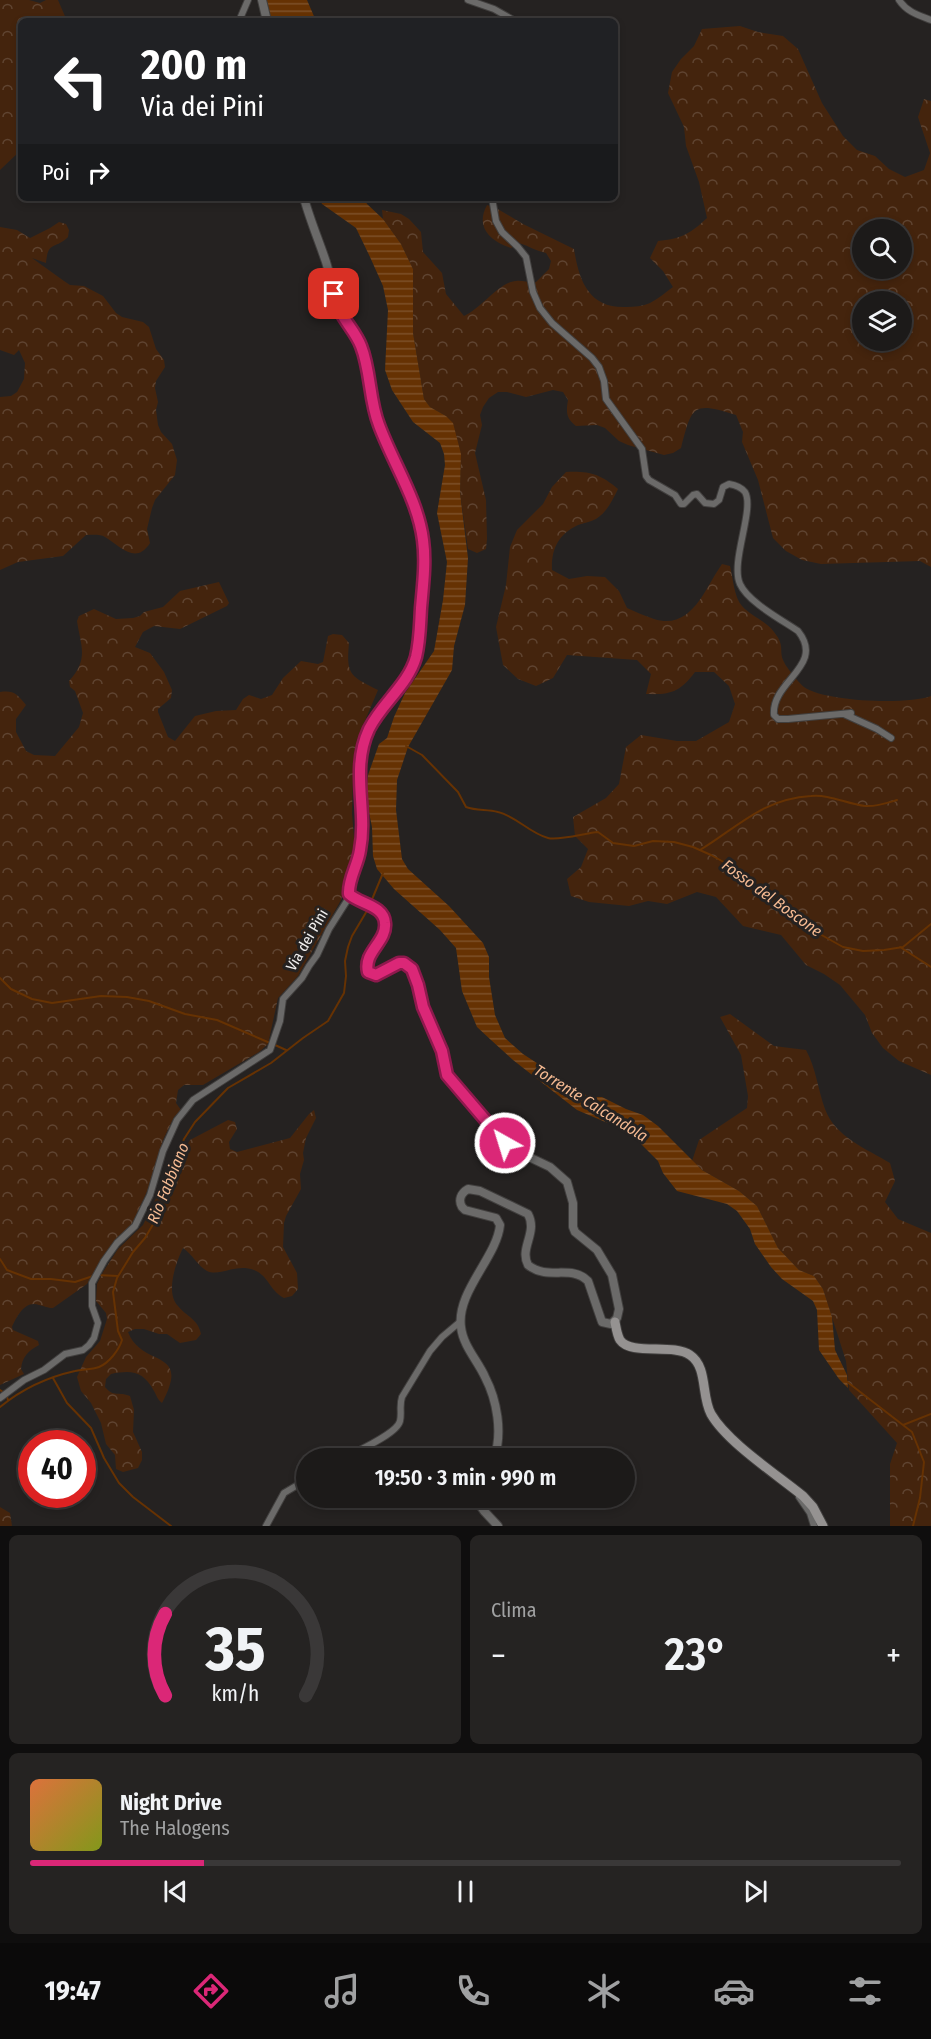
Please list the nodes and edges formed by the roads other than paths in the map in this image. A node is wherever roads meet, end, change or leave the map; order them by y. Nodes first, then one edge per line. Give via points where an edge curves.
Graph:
1 (248, 0) edge
2 (262, 0) edge
3 (468, 0) edge
4 (899, 0) edge
5 (240, 18) edge
6 (266, 18) edge
7 (510, 18) edge
8 (931, 20) edge
9 (305, 201) edge
10 (492, 201) edge
11 (851, 713) dead end
12 (843, 714) junction
13 (891, 738) dead end
14 (351, 896) junction
15 (461, 1321) junction
16 (615, 1322) junction
17 (0, 1398) edge
18 (361, 1448) edge
19 (497, 1448) edge
20 (789, 1485) junction
21 (296, 1486) edge
22 (482, 1508) edge
23 (266, 1526) edge
24 (498, 1526) edge
25 (814, 1526) edge
26 (823, 1526) edge

1 - 5 street
2 - 6 street
3 - 7 street
4 - 8 street via 914,14
9 - 14 street via 340,310 364,354 372,404 423,538 416,656 410,674 377,715 361,753 361,849 350,884
10 - 12 street via 495,221 526,257 540,308 599,367 606,399 642,449 649,480 675,495 681,504 697,494 705,503 714,504 729,484 745,492 739,580 747,593 798,631 806,647 804,660 777,698 774,715 788,719
11 - 12 street
12 - 13 street
14 - 16 street via 384,915 386,923 368,960 368,972 376,975 399,963 412,969 450,1081 508,1147 550,1167 567,1182 573,1203 573,1227 597,1250 612,1275 619,1309
14 - 17 street, Via dei Pini via 302,978 283,999 270,1050 193,1100 177,1120 135,1226 117,1243 92,1283 92,1306 98,1323 94,1338 83,1350 65,1354
15 - 16 street via 468,1295 500,1228 496,1218 462,1207 463,1194 473,1189 528,1214 532,1226 525,1255 528,1265 545,1274 584,1277 601,1320
15 - 18 street via 430,1351 402,1397 401,1419 396,1428
15 - 19 street via 468,1347 486,1378 495,1405
16 - 20 main road via 619,1338 627,1345 682,1351 696,1360 706,1404 721,1428
20 - 25 street via 810,1513
20 - 26 main road via 813,1507
21 - 23 street via 284,1493
22 - 24 street

